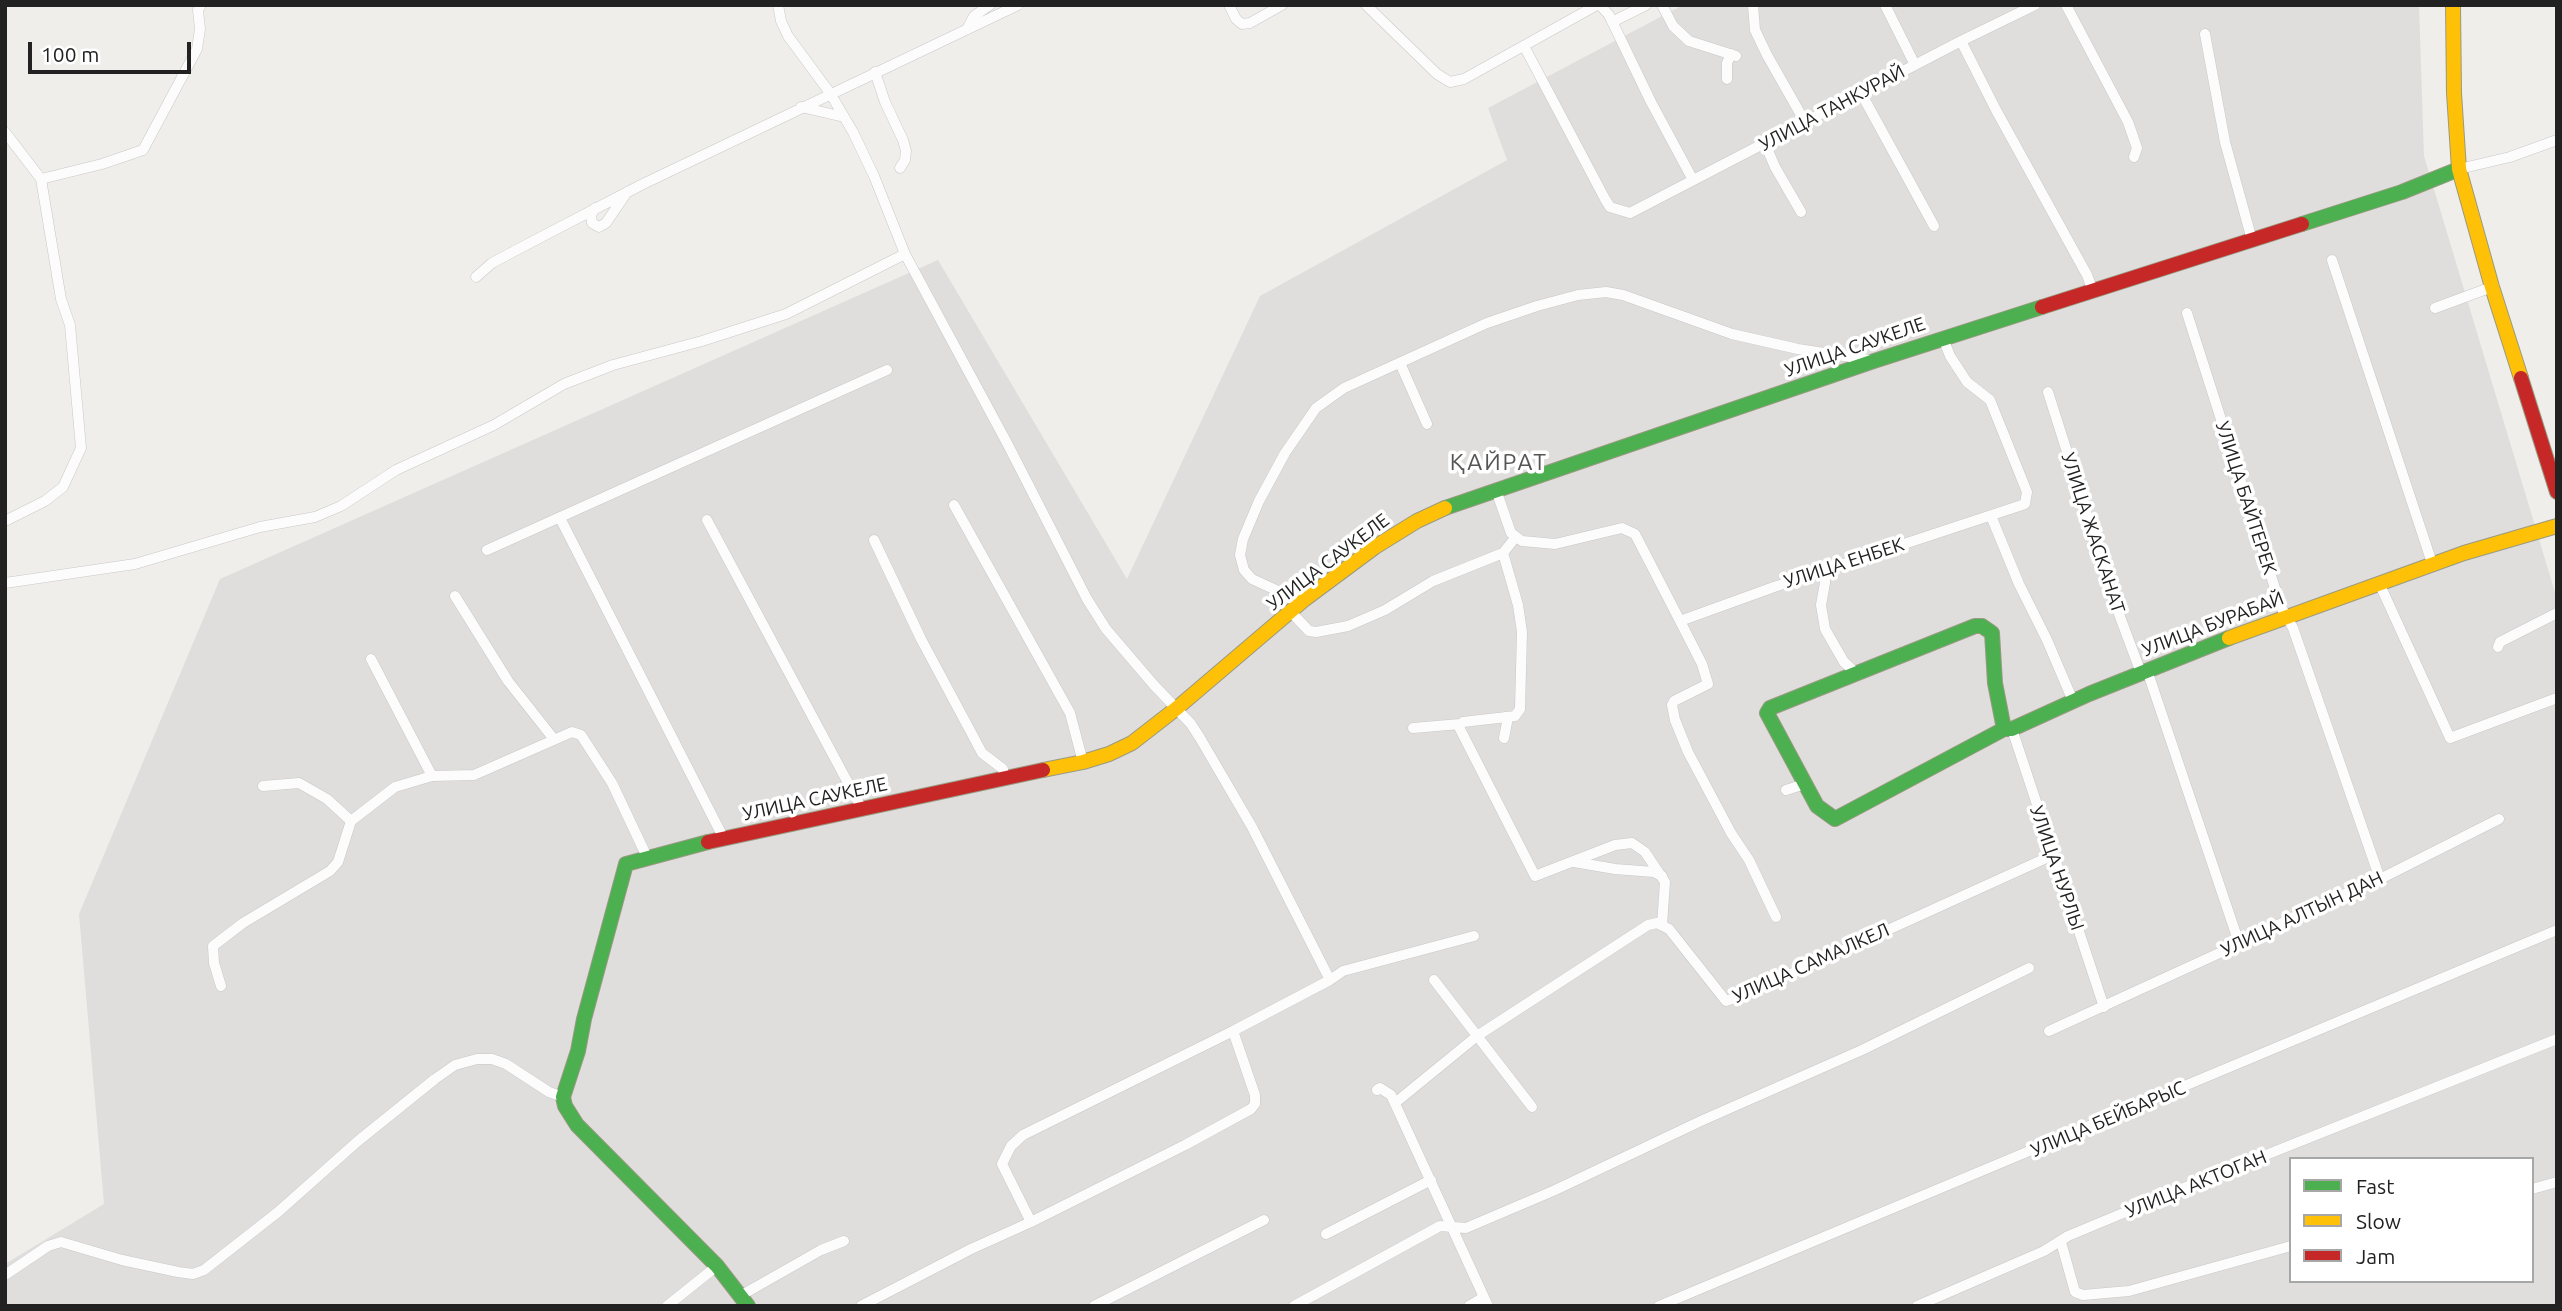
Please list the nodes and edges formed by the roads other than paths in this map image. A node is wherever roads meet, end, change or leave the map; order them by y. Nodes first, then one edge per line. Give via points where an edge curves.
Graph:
1 (1018, 5) edge
2 (1229, 5) edge
3 (1282, 5) edge
4 (1366, 5) edge
5 (1599, 5) edge
6 (1646, 5) edge
7 (1662, 5) edge
8 (1753, 5) edge
9 (1885, 5) edge
10 (2035, 5) edge
11 (2066, 5) edge
12 (2453, 5) edge
13 (200, 6) edge
14 (988, 6) edge
15 (781, 7) edge
16 (1612, 22) junction
17 (967, 30) junction
18 (2205, 34) dead end
19 (1961, 41) junction
20 (1524, 46) junction
21 (1915, 65) junction
22 (875, 72) junction
23 (1727, 79) dead end
24 (830, 93) junction
25 (1861, 93) junction
26 (801, 107) junction
27 (844, 117) junction
28 (1805, 122) junction
29 (5, 132) edge
30 (2557, 140) edge
31 (1769, 141) junction
32 (2134, 157) dead end
33 (900, 168) dead end
34 (2459, 169) junction
35 (41, 179) junction
36 (1693, 180) junction
37 (627, 191) junction
38 (595, 208) junction
39 (1801, 212) dead end
40 (1934, 226) dead end
41 (2252, 240) junction
42 (905, 254) junction
43 (2332, 260) dead end
44 (476, 277) dead end
45 (2493, 287) junction
46 (2093, 291) junction
47 (2435, 308) dead end
48 (2187, 313) dead end
49 (1942, 338) junction
50 (1874, 361) junction
51 (1400, 363) junction
52 (887, 370) dead end
53 (2048, 392) dead end
54 (1427, 424) dead end
55 (2556, 489) edge
56 (1496, 490) junction
57 (954, 505) dead end
58 (1991, 516) junction
59 (560, 518) junction
60 (707, 520) dead end
61 (5, 521) edge
62 (2557, 526) edge
63 (1515, 538) junction
64 (874, 540) dead end
65 (487, 550) dead end
66 (1503, 553) junction
67 (2433, 566) junction
68 (1825, 571) junction
69 (5, 583) edge
70 (2380, 585) junction
71 (455, 596) dead end
72 (1305, 599) junction
73 (1291, 612) junction
74 (2557, 613) edge
75 (2285, 616) junction
76 (1680, 621) junction
77 (2498, 647) dead end
78 (371, 659) dead end
79 (2144, 671) junction
80 (1857, 674) junction
81 (2557, 698) edge
82 (2073, 701) junction
83 (1177, 708) junction
84 (1508, 717) junction
85 (1460, 724) junction
86 (1413, 728) dead end
87 (2008, 729) junction
88 (553, 738) junction
89 (1504, 738) dead end
90 (1083, 762) junction
91 (432, 776) junction
92 (1004, 777) junction
93 (1805, 784) junction
94 (263, 786) dead end
95 (1786, 790) dead end
96 (862, 809) junction
97 (2499, 818) dead end
98 (351, 821) junction
99 (724, 839) junction
100 (2053, 855) junction
101 (647, 857) junction
102 (1574, 862) junction
103 (1662, 876) junction
104 (2380, 879) junction
105 (1776, 917) dead end
106 (1662, 925) junction
107 (2557, 930) edge
108 (1474, 936) dead end
109 (2239, 943) junction
110 (2029, 968) dead end
111 (1330, 980) junction
112 (1434, 980) dead end
113 (221, 986) dead end
114 (2104, 1007) junction
115 (1233, 1031) junction
116 (2049, 1031) dead end
117 (1477, 1036) junction
118 (2557, 1039) edge
119 (1377, 1090) dead end
120 (563, 1097) junction
121 (1395, 1102) junction
122 (1532, 1107) dead end
123 (1431, 1180) junction
124 (2557, 1182) edge
125 (2534, 1188) edge
126 (1264, 1220) dead end
127 (1031, 1222) junction
128 (1452, 1227) junction
129 (1326, 1234) dead end
130 (844, 1241) dead end
131 (2061, 1242) junction
132 (2289, 1247) edge
133 (717, 1266) junction
134 (5, 1275) edge
135 (744, 1301) edge
136 (1486, 1301) edge
137 (667, 1306) edge
138 (861, 1306) edge
139 (1094, 1306) edge
140 (1294, 1306) edge
141 (1469, 1306) edge
142 (1658, 1306) edge
143 (1917, 1306) edge

1 - 17 street
2 - 3 street via 1242,24
4 - 20 street via 1450,82
5 - 16 street
5 - 20 street
6 - 16 street
7 - 23 street via 1673,26 1689,41 1733,55 1727,63
8 - 28 street via 1755,30
9 - 21 street
10 - 19 street, УЛИЦА ТАНКУРАЙ
11 - 32 street via 2128,122 2137,148
12 - 34 street
13 - 35 street via 197,49 143,150
14 - 17 street via 974,16
15 - 24 street via 781,21 789,37
16 - 36 street
17 - 22 street
18 - 41 street via 2225,142
19 - 21 street, УЛИЦА ТАНКУРАЙ
19 - 46 street
20 - 36 street, УЛИЦА ТАНКУРАЙ via 1610,206 1630,213
21 - 25 street, УЛИЦА ТАНКУРАЙ
22 - 24 street
22 - 33 street via 906,151
24 - 26 street
24 - 27 street
25 - 28 street, УЛИЦА ТАНКУРАЙ
25 - 40 street
26 - 27 street
26 - 37 street
27 - 42 street
28 - 31 street, УЛИЦА ТАНКУРАЙ
29 - 35 street
30 - 34 street
31 - 36 street, УЛИЦА ТАНКУРАЙ
31 - 39 street via 1766,146 1775,167
34 - 41 street, УЛИЦА САУКЕЛЕ
34 - 45 street
35 - 61 street via 61,299 70,325 80,448 63,487
37 - 38 street
37 - 38 street via 599,227 592,223
38 - 44 street via 492,263
41 - 46 street, УЛИЦА САУКЕЛЕ
42 - 69 street via 786,314 564,384 494,425 396,470 316,517 260,527 135,564
42 - 83 street via 1087,599 1106,629
43 - 67 street
45 - 47 street
45 - 55 street
46 - 49 street, УЛИЦА САУКЕЛЕ
48 - 75 street, УЛИЦА БАЙТЕРЕК
49 - 50 street, УЛИЦА САУКЕЛЕ
49 - 58 street, УЛИЦА ЕНБЕК via 1967,382 1990,400 2027,492 2025,504
50 - 51 street via 1732,334 1606,292 1578,295 1487,323
50 - 56 street, УЛИЦА САУКЕЛЕ
51 - 54 street
51 - 72 street via 1344,388 1315,408 1259,501 1243,539 1240,555 1252,579
52 - 59 street
53 - 79 street, УЛИЦА ЖАСКАНАТ via 2116,606
56 - 63 street
56 - 72 street, УЛИЦА САУКЕЛЕ via 1417,520
57 - 90 street via 1070,713
58 - 68 street, УЛИЦА ЕНБЕК
58 - 82 street
59 - 65 street
59 - 99 street
60 - 96 street
62 - 67 street, УЛИЦА БУРАБАЙ
63 - 66 street
63 - 76 street via 1555,544 1628,529 1635,534
64 - 92 street via 982,753 1003,769
66 - 73 street via 1433,581 1348,626 1309,631
66 - 84 street via 1522,632 1520,709
67 - 70 street, УЛИЦА БУРАБАЙ
68 - 76 street, УЛИЦА ЕНБЕК
68 - 80 street via 1821,604 1825,629
70 - 75 street, УЛИЦА БУРАБАЙ
70 - 81 street via 2450,738
71 - 88 street via 508,681
72 - 73 street, УЛИЦА САУКЕЛЕ
73 - 83 street, УЛИЦА САУКЕЛЕ
74 - 77 street
75 - 79 street, УЛИЦА БУРАБАЙ
75 - 104 street, УЛИЦА БАЙТЕРЕК
76 - 105 street via 1708,684 1674,701 1675,720
78 - 91 street
79 - 82 street, УЛИЦА БУРАБАЙ
79 - 109 street, УЛИЦА ЖАСКАНАТ
80 - 87 street via 1982,626 1992,633 1995,683
80 - 93 street via 1768,709 1769,719
82 - 87 street, УЛИЦА БУРАБАЙ
83 - 90 street, УЛИЦА САУКЕЛЕ via 1132,743
83 - 111 street via 1252,827
84 - 85 street
84 - 89 street
85 - 86 street
85 - 102 street via 1535,877
87 - 93 street, УЛИЦА БУРАБАЙ via 1835,820 1816,806
87 - 100 street, УЛИЦА НУРЛЫ
88 - 91 street via 474,775
88 - 101 street via 572,732 585,740 612,783
90 - 92 street, УЛИЦА САУКЕЛЕ
91 - 98 street via 396,787
92 - 96 street, УЛИЦА САУКЕЛЕ
93 - 95 street
94 - 98 street via 299,783 327,799
96 - 99 street, УЛИЦА САУКЕЛЕ
97 - 104 street, УЛИЦА АЛТЫН ДАН
98 - 113 street via 338,862 330,871 213,946
99 - 101 street, УЛИЦА САУКЕЛЕ
100 - 106 street, УЛИЦА САМАЛКЕЛ via 1726,1001
100 - 114 street, УЛИЦА НУРЛЫ
101 - 120 street, УЛИЦА САУКЕЛЕ via 626,864 623,870
102 - 103 street
102 - 103 street via 1632,843 1645,852
103 - 106 street
104 - 109 street, УЛИЦА АЛТЫН ДАН
106 - 117 street via 1648,925
107 - 142 street, УЛИЦА БЕЙБАРЫС
108 - 111 street via 1343,971
109 - 114 street, УЛИЦА АЛТЫН ДАН
110 - 128 street via 1553,1191 1466,1228
111 - 115 street
112 - 117 street
114 - 116 street, УЛИЦА АЛТЫН ДАН
115 - 127 street via 1255,1095 1251,1109
115 - 127 street via 1023,1135 1011,1146 1002,1164
117 - 121 street
117 - 122 street
118 - 131 street, УЛИЦА АКТОГАН via 2193,1184
119 - 121 street via 1386,1091
120 - 133 street via 577,1125
120 - 134 street via 492,1059 467,1061 435,1079 204,1270 178,1272 61,1242
121 - 123 street
123 - 128 street
123 - 129 street
124 - 125 street
126 - 139 street
127 - 138 street
128 - 136 street
128 - 140 street via 1440,1226
130 - 135 street via 821,1250
131 - 132 street via 2075,1292 2083,1295 2129,1291
131 - 143 street, УЛИЦА АКТОГАН
133 - 135 street
133 - 137 street
136 - 141 street

